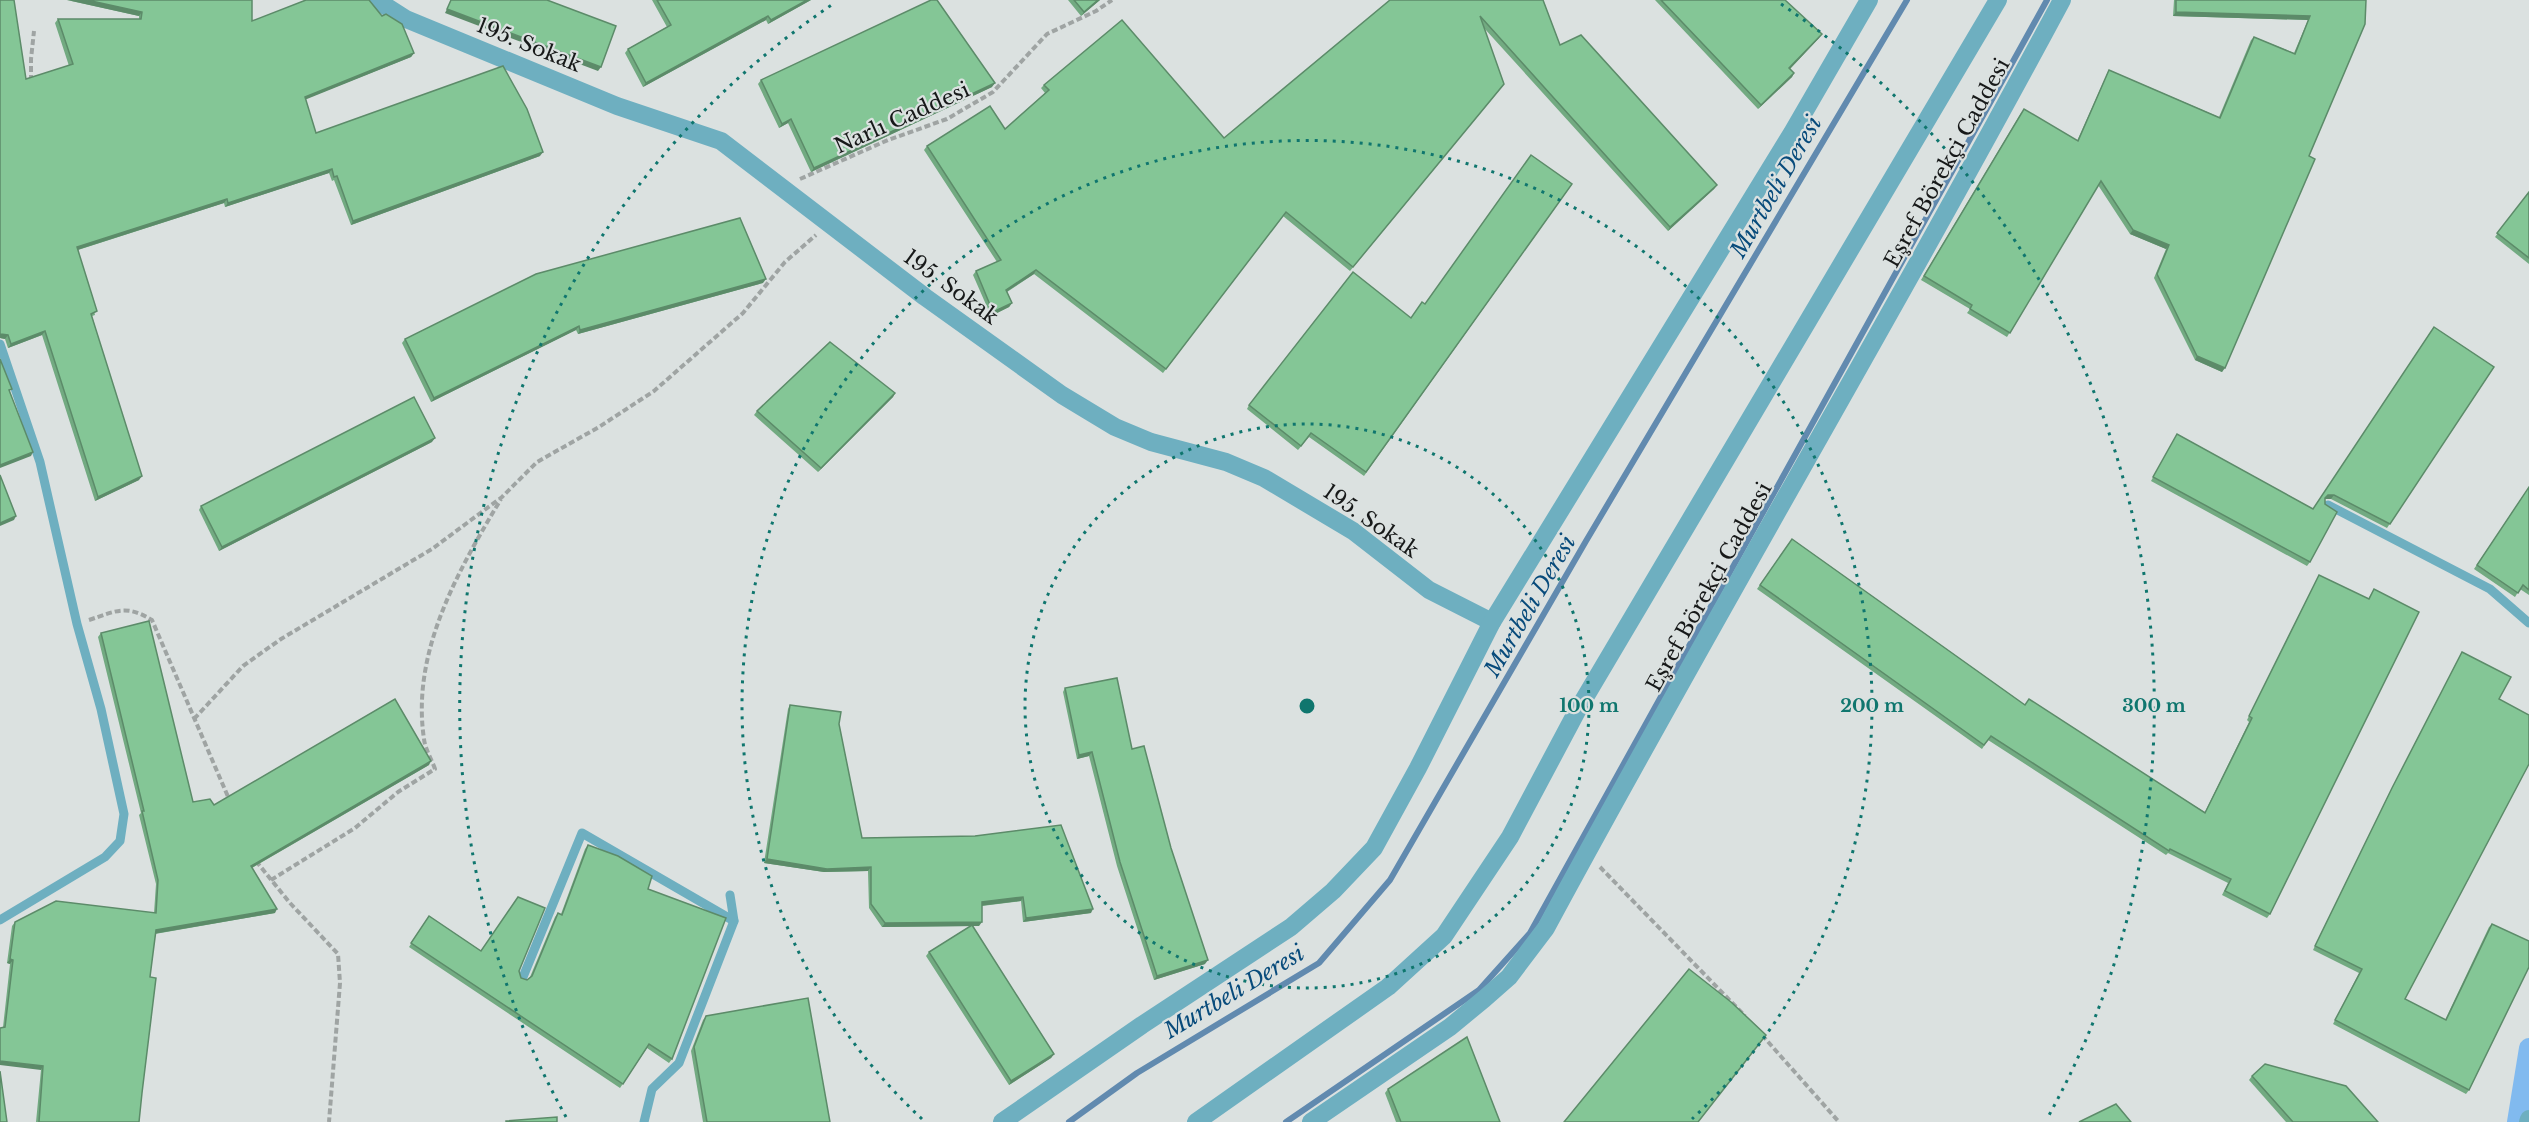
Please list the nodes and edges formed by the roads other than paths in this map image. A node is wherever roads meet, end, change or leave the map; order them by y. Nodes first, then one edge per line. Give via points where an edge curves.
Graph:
1 (376, 0) edge
2 (1869, 0) edge
3 (1998, 0) edge
4 (2062, 0) edge
5 (0, 344) edge
6 (2328, 505) edge
7 (1492, 622) junction
8 (2529, 622) edge
9 (730, 895) dead end
10 (0, 920) edge
11 (734, 921) junction
12 (524, 976) edge
13 (644, 1122) edge
14 (1002, 1122) edge
15 (1196, 1122) edge
16 (1311, 1122) edge

1 - 7 street, 195. Sokak via 406,19 617,106 721,141 1044,382 1106,422 1151,442 1226,462 1264,478 1353,531 1429,590
2 - 7 street
3 - 15 street via 1577,711 1510,837 1444,936 1388,987
4 - 16 street, Eşref Börekçi Caddesi via 1989,138 1743,570 1546,928 1509,976 1450,1027
5 - 10 lane via 40,462 124,814 120,841 105,857
6 - 8 lane via 2490,589
7 - 14 street via 1374,848 1334,891 1291,927
9 - 11 lane
11 - 12 lane via 582,833
11 - 13 lane via 679,1063 652,1089

